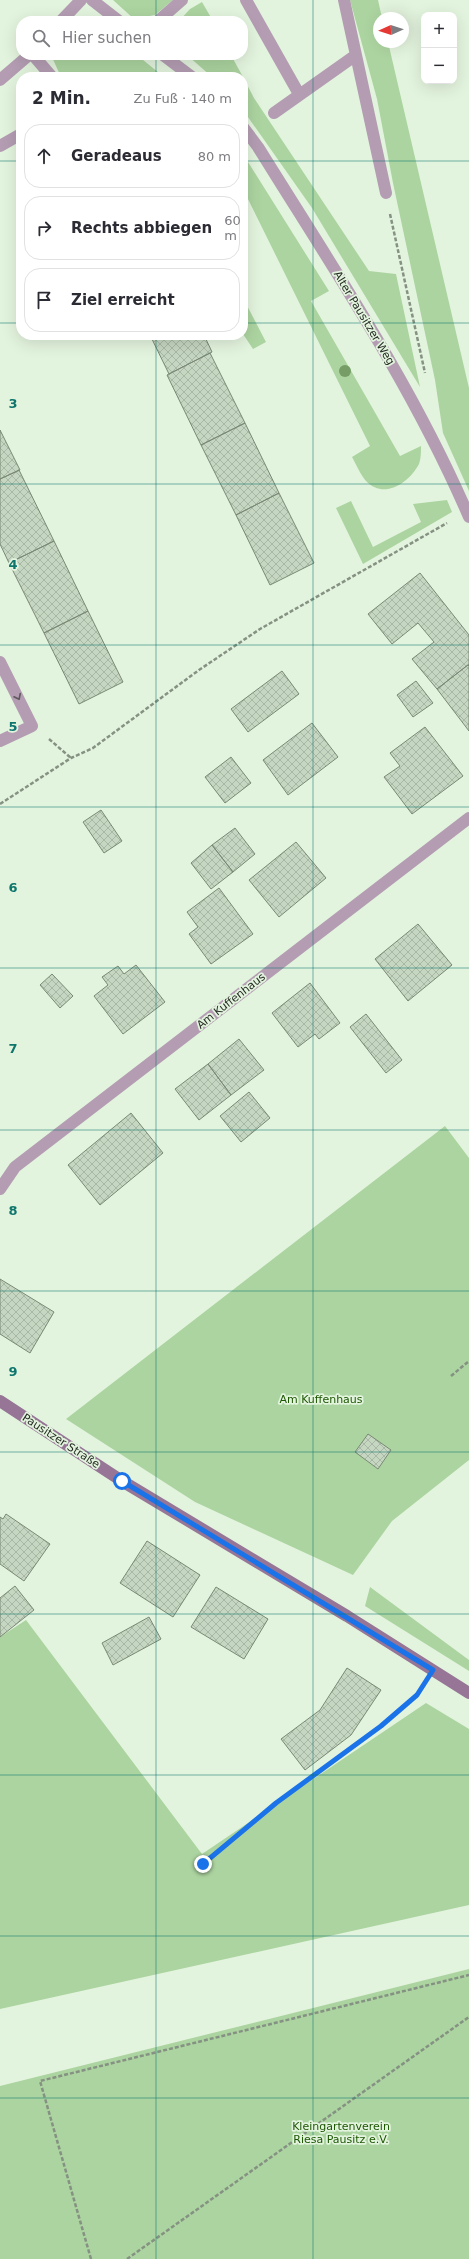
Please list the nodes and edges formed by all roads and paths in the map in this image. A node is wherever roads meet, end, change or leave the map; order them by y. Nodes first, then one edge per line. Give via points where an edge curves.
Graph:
1 (81, 0) edge
2 (92, 0) edge
3 (182, 0) edge
4 (246, 0) edge
5 (344, 0) edge
6 (66, 16) edge
7 (113, 16) edge
8 (164, 16) edge
9 (356, 55) junction
10 (23, 60) edge
11 (37, 60) edge
12 (170, 60) edge
13 (48, 72) edge
14 (185, 72) edge
15 (0, 80) edge
16 (299, 94) junction
17 (274, 113) dead end
18 (248, 135) edge
19 (16, 137) edge
20 (0, 146) edge
21 (386, 193) joint
22 (425, 374) dead end
23 (468, 515) edge
24 (0, 662) edge
25 (32, 726) junction
26 (0, 741) edge
27 (72, 758) junction
28 (0, 804) edge
29 (469, 818) edge
30 (1, 1186) edge
31 (469, 1361) edge
32 (451, 1376) dead end
33 (0, 1401) edge
34 (433, 1670) junction
35 (469, 1692) edge
36 (203, 1864) dead end
37 (469, 1976) edge
38 (469, 2017) edge
39 (91, 2259) edge
40 (127, 2259) edge

1 - 6 street
2 - 7 street
3 - 8 street
4 - 16 street
5 - 9 street
9 - 16 street
9 - 21 street
10 - 15 street
11 - 13 street
12 - 14 street
16 - 17 street
18 - 23 street, Alter Pausitzer Weg via 408,390
19 - 20 street
21 - 22 path
23 - 27 path via 260,629 198,670 93,748
24 -> 25 street
25 - 26 street
25 - 27 path
27 - 28 path
29 - 30 street, Am Kuffenhaus via 15,1167
31 - 32 path
33 - 34 street, Pausitzer Straße via 122,1481
34 - 35 street, Pausitzer Straße
34 - 36 path via 417,1695 381,1726 276,1803
37 - 39 path via 40,2080
38 - 40 path

